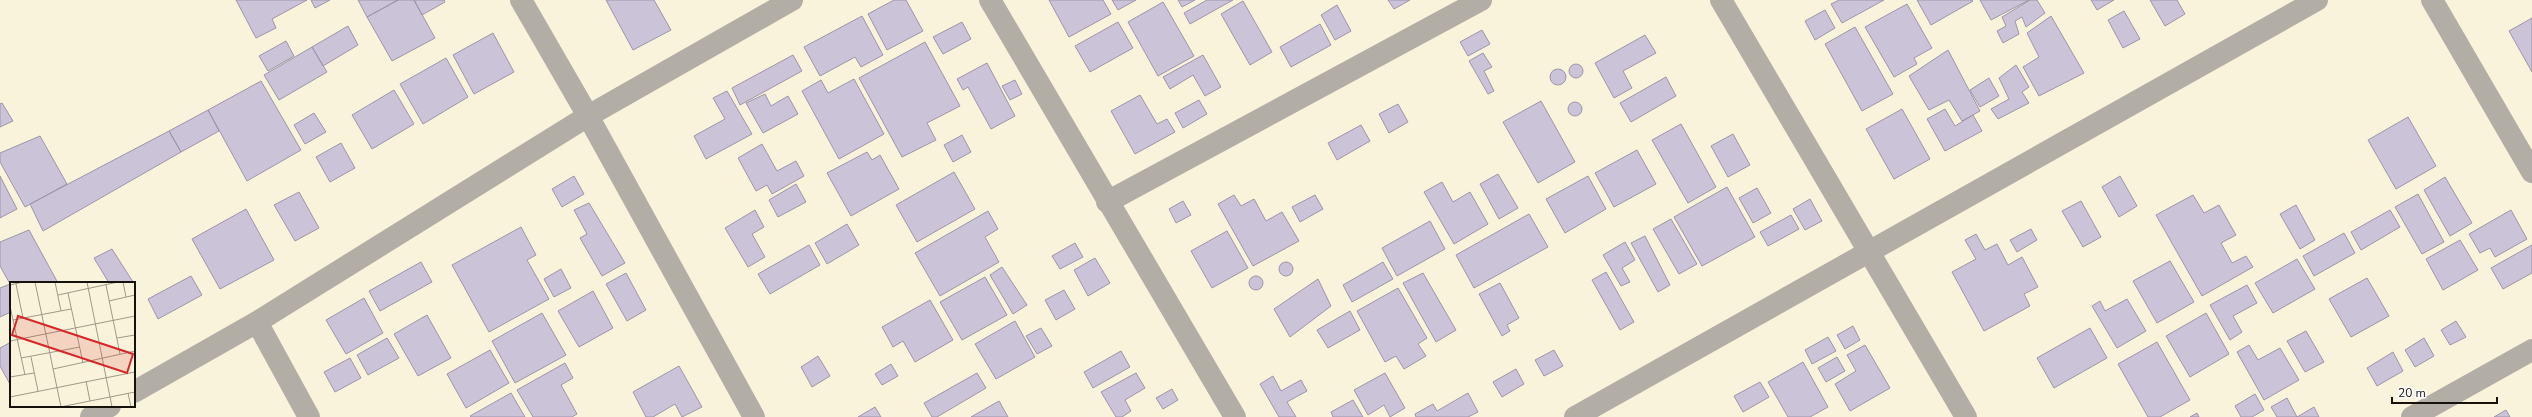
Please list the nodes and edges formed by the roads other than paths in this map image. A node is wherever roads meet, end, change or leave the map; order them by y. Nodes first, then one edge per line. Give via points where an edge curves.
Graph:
1 (521, 0) edge
2 (792, 0) edge
3 (990, 0) edge
4 (1481, 0) edge
5 (1721, 0) edge
6 (2317, 0) edge
7 (2432, 0) edge
8 (588, 116) junction
9 (2532, 172) edge
10 (1107, 202) junction
11 (1869, 251) junction
12 (257, 322) junction
13 (2532, 350) edge
14 (135, 391) edge
15 (108, 407) edge
16 (2421, 415) edge
17 (91, 417) edge
18 (309, 417) edge
19 (754, 417) edge
20 (1235, 417) edge
21 (1575, 417) edge
22 (1966, 417) edge

1 - 8 street
2 - 8 street
3 - 10 street
4 - 10 street
5 - 11 street
6 - 11 street
7 - 9 street
8 - 12 street
8 - 19 street
10 - 20 street
11 - 21 street
11 - 22 street
12 - 14 street
12 - 18 street
13 - 16 street
15 - 17 street

